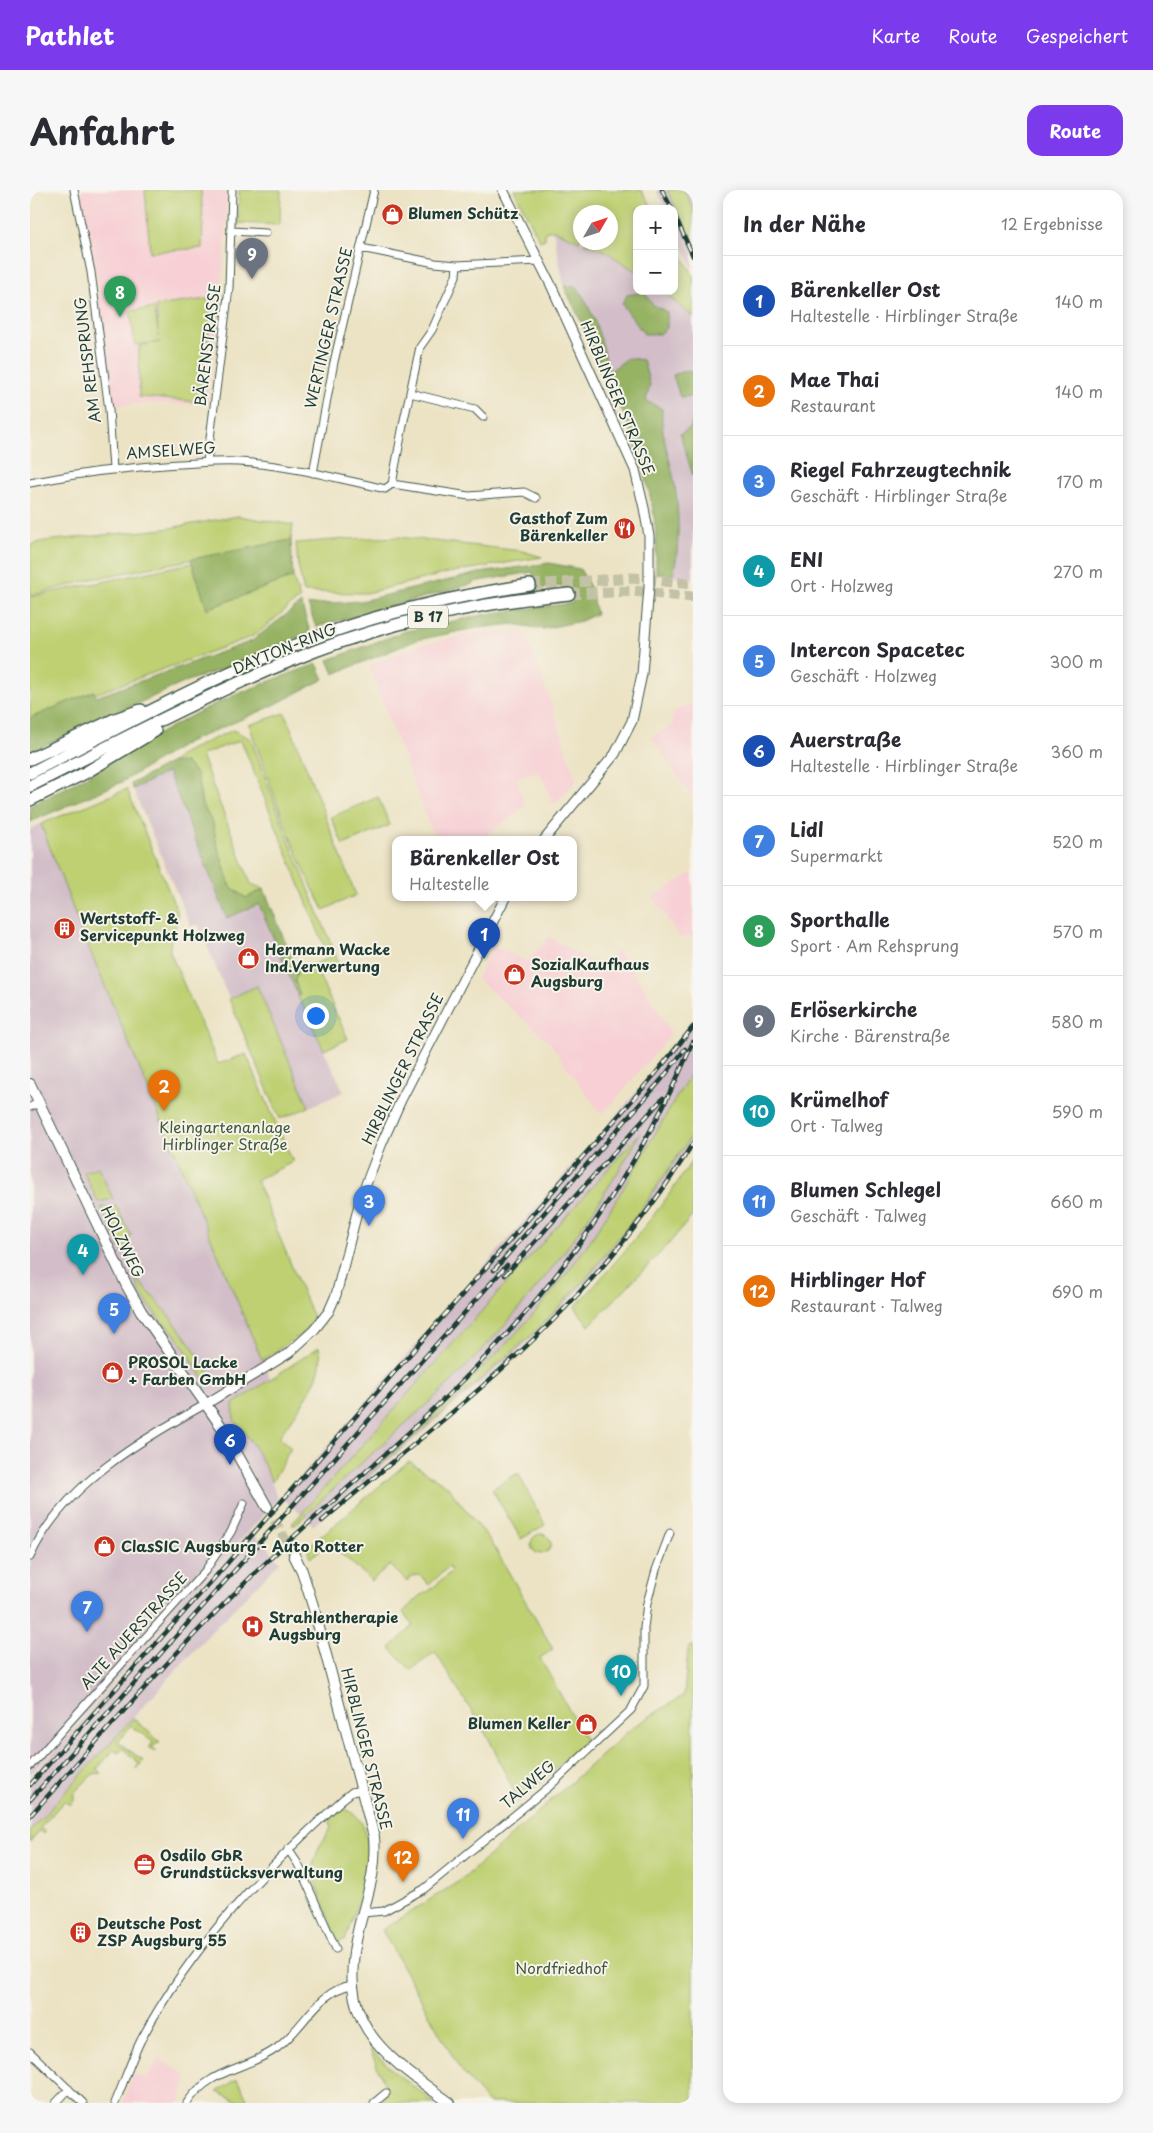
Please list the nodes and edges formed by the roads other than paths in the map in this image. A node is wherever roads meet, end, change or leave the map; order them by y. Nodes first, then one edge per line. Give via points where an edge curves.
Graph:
1 (74, 190) edge
2 (232, 190) edge
3 (374, 190) edge
4 (503, 190) edge
5 (232, 232) junction
6 (266, 233) dead end
7 (361, 248) junction
8 (539, 261) junction
9 (456, 265) junction
10 (410, 393) junction
11 (483, 417) dead end
12 (208, 462) junction
13 (112, 469) junction
14 (313, 473) junction
15 (30, 483) edge
16 (392, 484) junction
17 (536, 498) dead end
18 (530, 585) tunnel mouth
19 (569, 594) tunnel mouth
20 (183, 696) junction
21 (191, 706) junction
22 (30, 759) edge
23 (30, 773) edge
24 (30, 786) edge
25 (30, 800) edge
26 (547, 836) edge
27 (503, 901) edge
28 (30, 1084) edge
29 (34, 1105) edge
30 (206, 1404) junction
31 (244, 1503) dead end
32 (267, 1507) tunnel mouth
33 (670, 1532) dead end
34 (294, 1555) tunnel mouth
35 (30, 1557) edge
36 (30, 1766) edge
37 (361, 1790) junction
38 (288, 1849) junction
39 (363, 1913) junction
40 (336, 1949) dead end
41 (352, 1985) junction
42 (30, 2052) edge
43 (69, 2089) junction
44 (386, 2093) dead end
45 (56, 2103) edge
46 (83, 2103) edge
47 (115, 2103) edge
48 (187, 2103) edge
49 (374, 2103) edge
50 (450, 2103) edge

1 - 13 street, AM REHSPRUNG via 91,272 109,410
2 - 5 street, BÄRENSTRASSE
3 - 7 street, WERTINGER STRASSE
4 - 8 street, HIRBLINGER STRASSE
5 - 6 street
5 - 12 street, BÄRENSTRASSE via 229,288
7 - 9 street
7 - 14 street, WERTINGER STRASSE via 329,386
8 - 9 street
8 - 26 street, HIRBLINGER STRASSE via 634,470 649,536 649,587 640,686 632,721 615,754
9 - 10 street via 456,276 432,330 420,347
10 - 11 street via 475,409
10 - 16 street
12 - 13 street, AMSELWEG
12 - 14 street, AMSELWEG via 280,466
13 - 15 street, AMSELWEG
14 - 16 street, AMSELWEG via 385,489
16 - 17 street, AMSELWEG via 469,496 524,492
18 - 20 highway, DAYTON-RING / B 17 via 434,602 328,633 252,663
19 - 21 highway, DAYTON-RING / B 17 via 476,607 378,630 291,660
20 - 22 highway via 115,719
20 - 23 highway, DAYTON-RING / B 17
21 - 24 highway, DAYTON-RING / B 17
21 - 25 highway via 86,773
27 - 30 street, HIRBLINGER STRASSE via 382,1143 361,1197 330,1311 289,1353
28 - 29 main road, HOLZWEG
29 - 30 main road, HOLZWEG via 141,1311
30 - 32 main road
30 - 35 street via 137,1446 88,1482 51,1521
31 - 36 street, ALTE AUERSTRASSE via 231,1532 205,1570
33 - 39 street, TALWEG via 647,1603 644,1686 631,1710 550,1786 450,1870 384,1911
34 - 37 main road, HIRBLINGER STRASSE via 314,1609
37 - 38 street via 343,1799
37 - 39 main road, HIRBLINGER STRASSE via 374,1837 375,1855
38 - 40 street via 298,1864
38 - 47 street via 183,1971 141,2041
39 - 41 main road, HIRBLINGER STRASSE via 353,1951
41 - 48 street via 326,1996 294,2033 275,2049 220,2074 200,2087
41 - 50 main road, HIRBLINGER STRASSE via 359,2013 375,2040 404,2068
42 - 43 street
43 - 45 street
43 - 46 street
44 - 49 street

